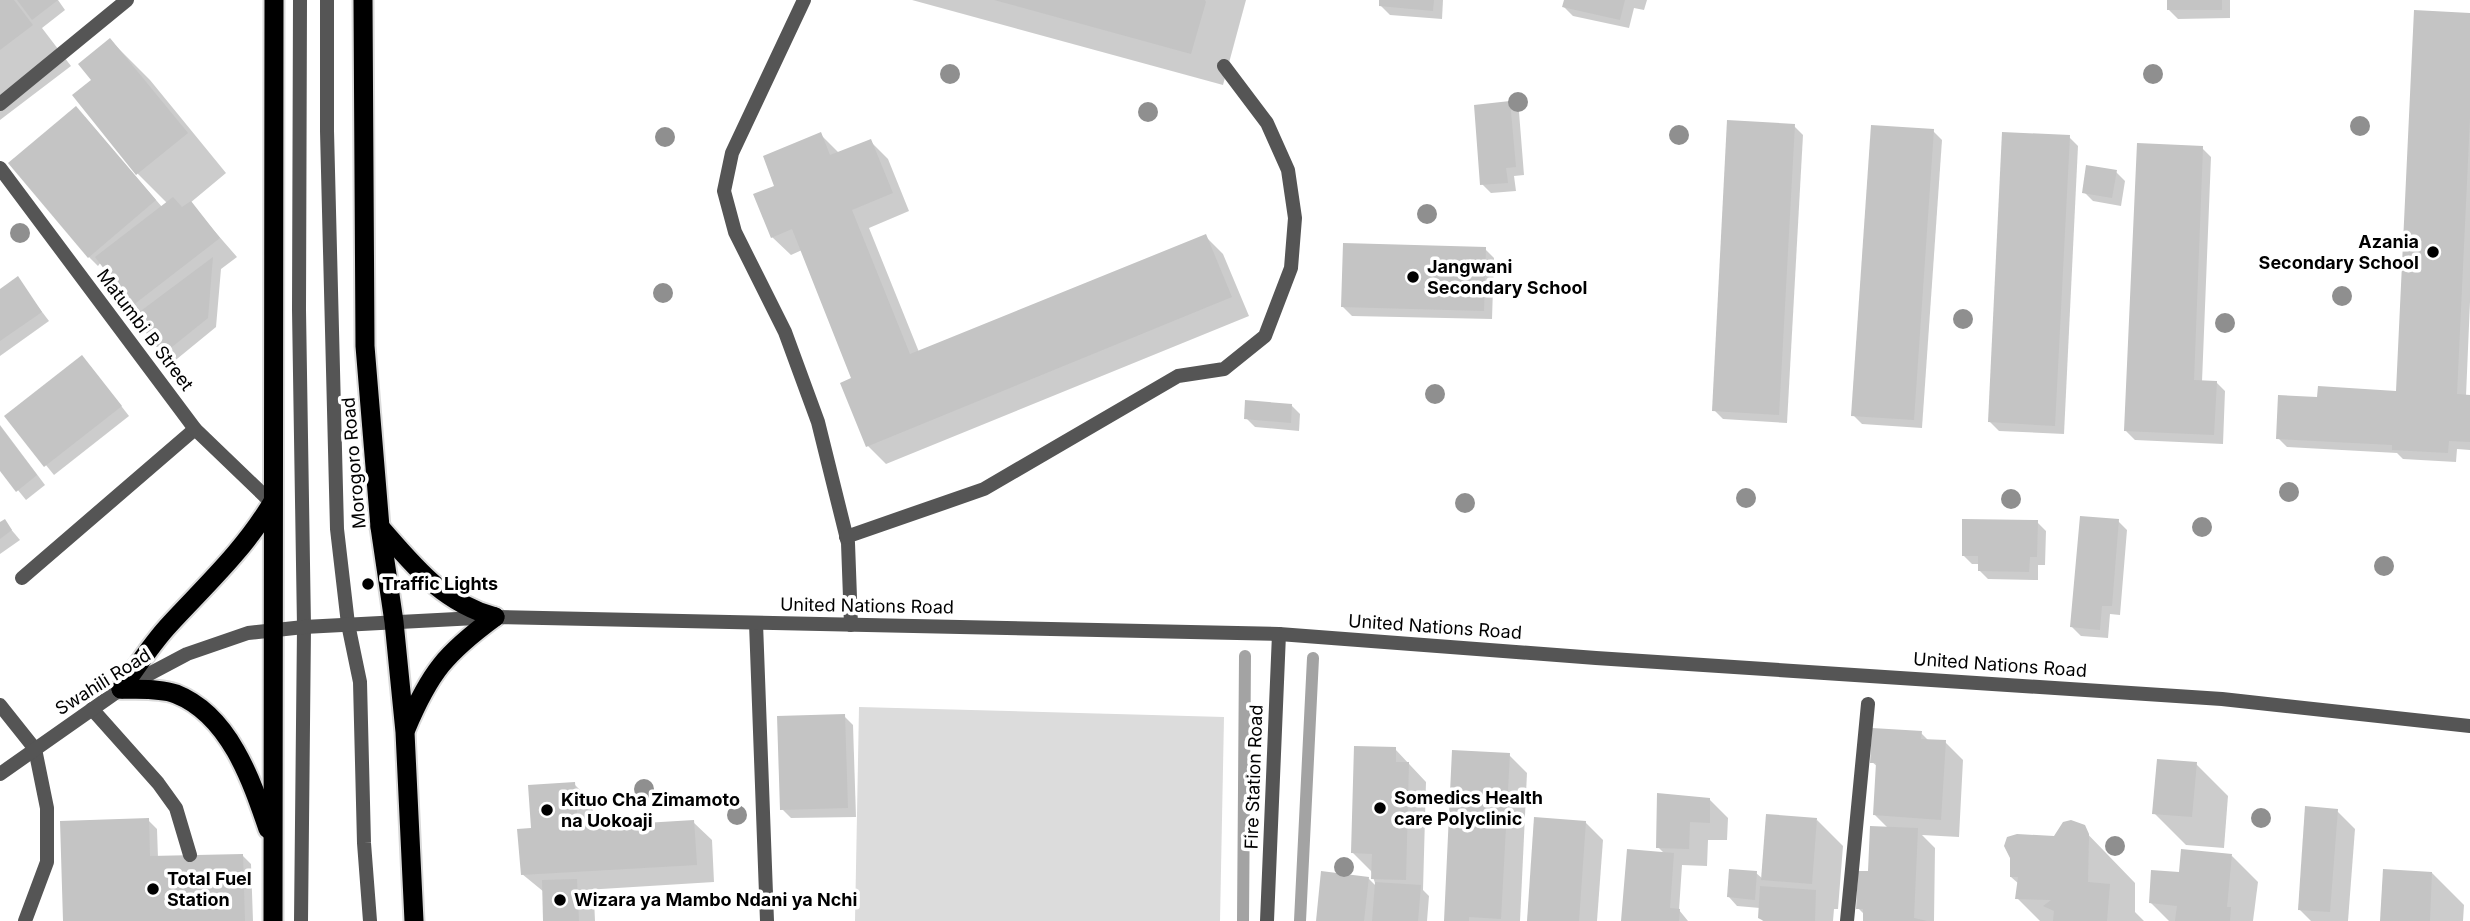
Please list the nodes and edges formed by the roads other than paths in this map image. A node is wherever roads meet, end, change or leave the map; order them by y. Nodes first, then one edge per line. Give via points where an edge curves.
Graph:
1 (127, 0) edge
2 (274, 0) edge
3 (300, 0) edge
4 (327, 0) edge
5 (363, 0) edge
6 (804, 0) edge
7 (1224, 66) dead end
8 (0, 104) edge
9 (0, 168) edge
10 (195, 429) junction
11 (272, 503) junction
12 (380, 527) junction
13 (846, 537) junction
14 (22, 578) dead end
15 (495, 617) junction
16 (394, 622) junction
17 (756, 623) junction
18 (348, 624) junction
19 (851, 625) junction
20 (304, 627) junction
21 (275, 629) junction
22 (1279, 634) junction
23 (121, 689) junction
24 (1868, 704) dead end
25 (0, 705) edge
26 (92, 709) junction
27 (2470, 726) edge
28 (405, 732) junction
29 (35, 749) junction
30 (0, 774) edge
31 (274, 847) junction
32 (190, 855) dead end
33 (25, 921) edge
34 (273, 921) edge
35 (301, 921) edge
36 (370, 921) edge
37 (414, 921) edge
38 (767, 921) edge
39 (1267, 921) edge
40 (1847, 921) edge

1 - 8 street
2 - 11 highway
3 - 20 street
4 - 18 street, Morogoro Road via 337,528
5 - 12 highway, Morogoro Road via 365,346
6 - 13 street via 732,153 724,191 735,232 785,332 818,422
7 - 13 street via 1267,123 1288,170 1295,218 1291,268 1265,337 1224,369 1178,376 984,489
9 - 10 street, Matumbi B Street
10 - 11 street, Matumbi B Street
10 - 14 street
11 - 21 highway
11 - 23 highway via 252,536 169,625
12 - 15 highway via 417,570 450,598 467,609
12 - 16 highway, Morogoro Road
13 - 19 street
15 - 16 street, United Nations Road
15 - 17 street, United Nations Road
15 - 28 highway via 452,651 423,688
16 - 18 street, United Nations Road
16 - 28 highway, Morogoro Road
17 - 19 street, United Nations Road
17 - 38 street
18 - 20 street, Swahili Road
18 - 36 street, Morogoro Road via 360,682
19 - 22 street, United Nations Road
20 - 21 street, Swahili Road
20 - 35 street
21 - 23 street, Swahili Road via 248,633 187,654
21 - 31 highway
22 - 27 street, United Nations Road via 2222,699
22 - 39 street, Fire Station Road
23 - 26 street, Swahili Road
23 - 31 highway via 173,693 200,706 238,756
24 - 40 street
25 - 29 street
26 - 29 street, Swahili Road
26 - 32 street via 176,808
28 - 37 highway, Morogoro Road
29 - 30 street, Swahili Road
29 - 33 street via 47,808 47,862
31 - 34 highway

